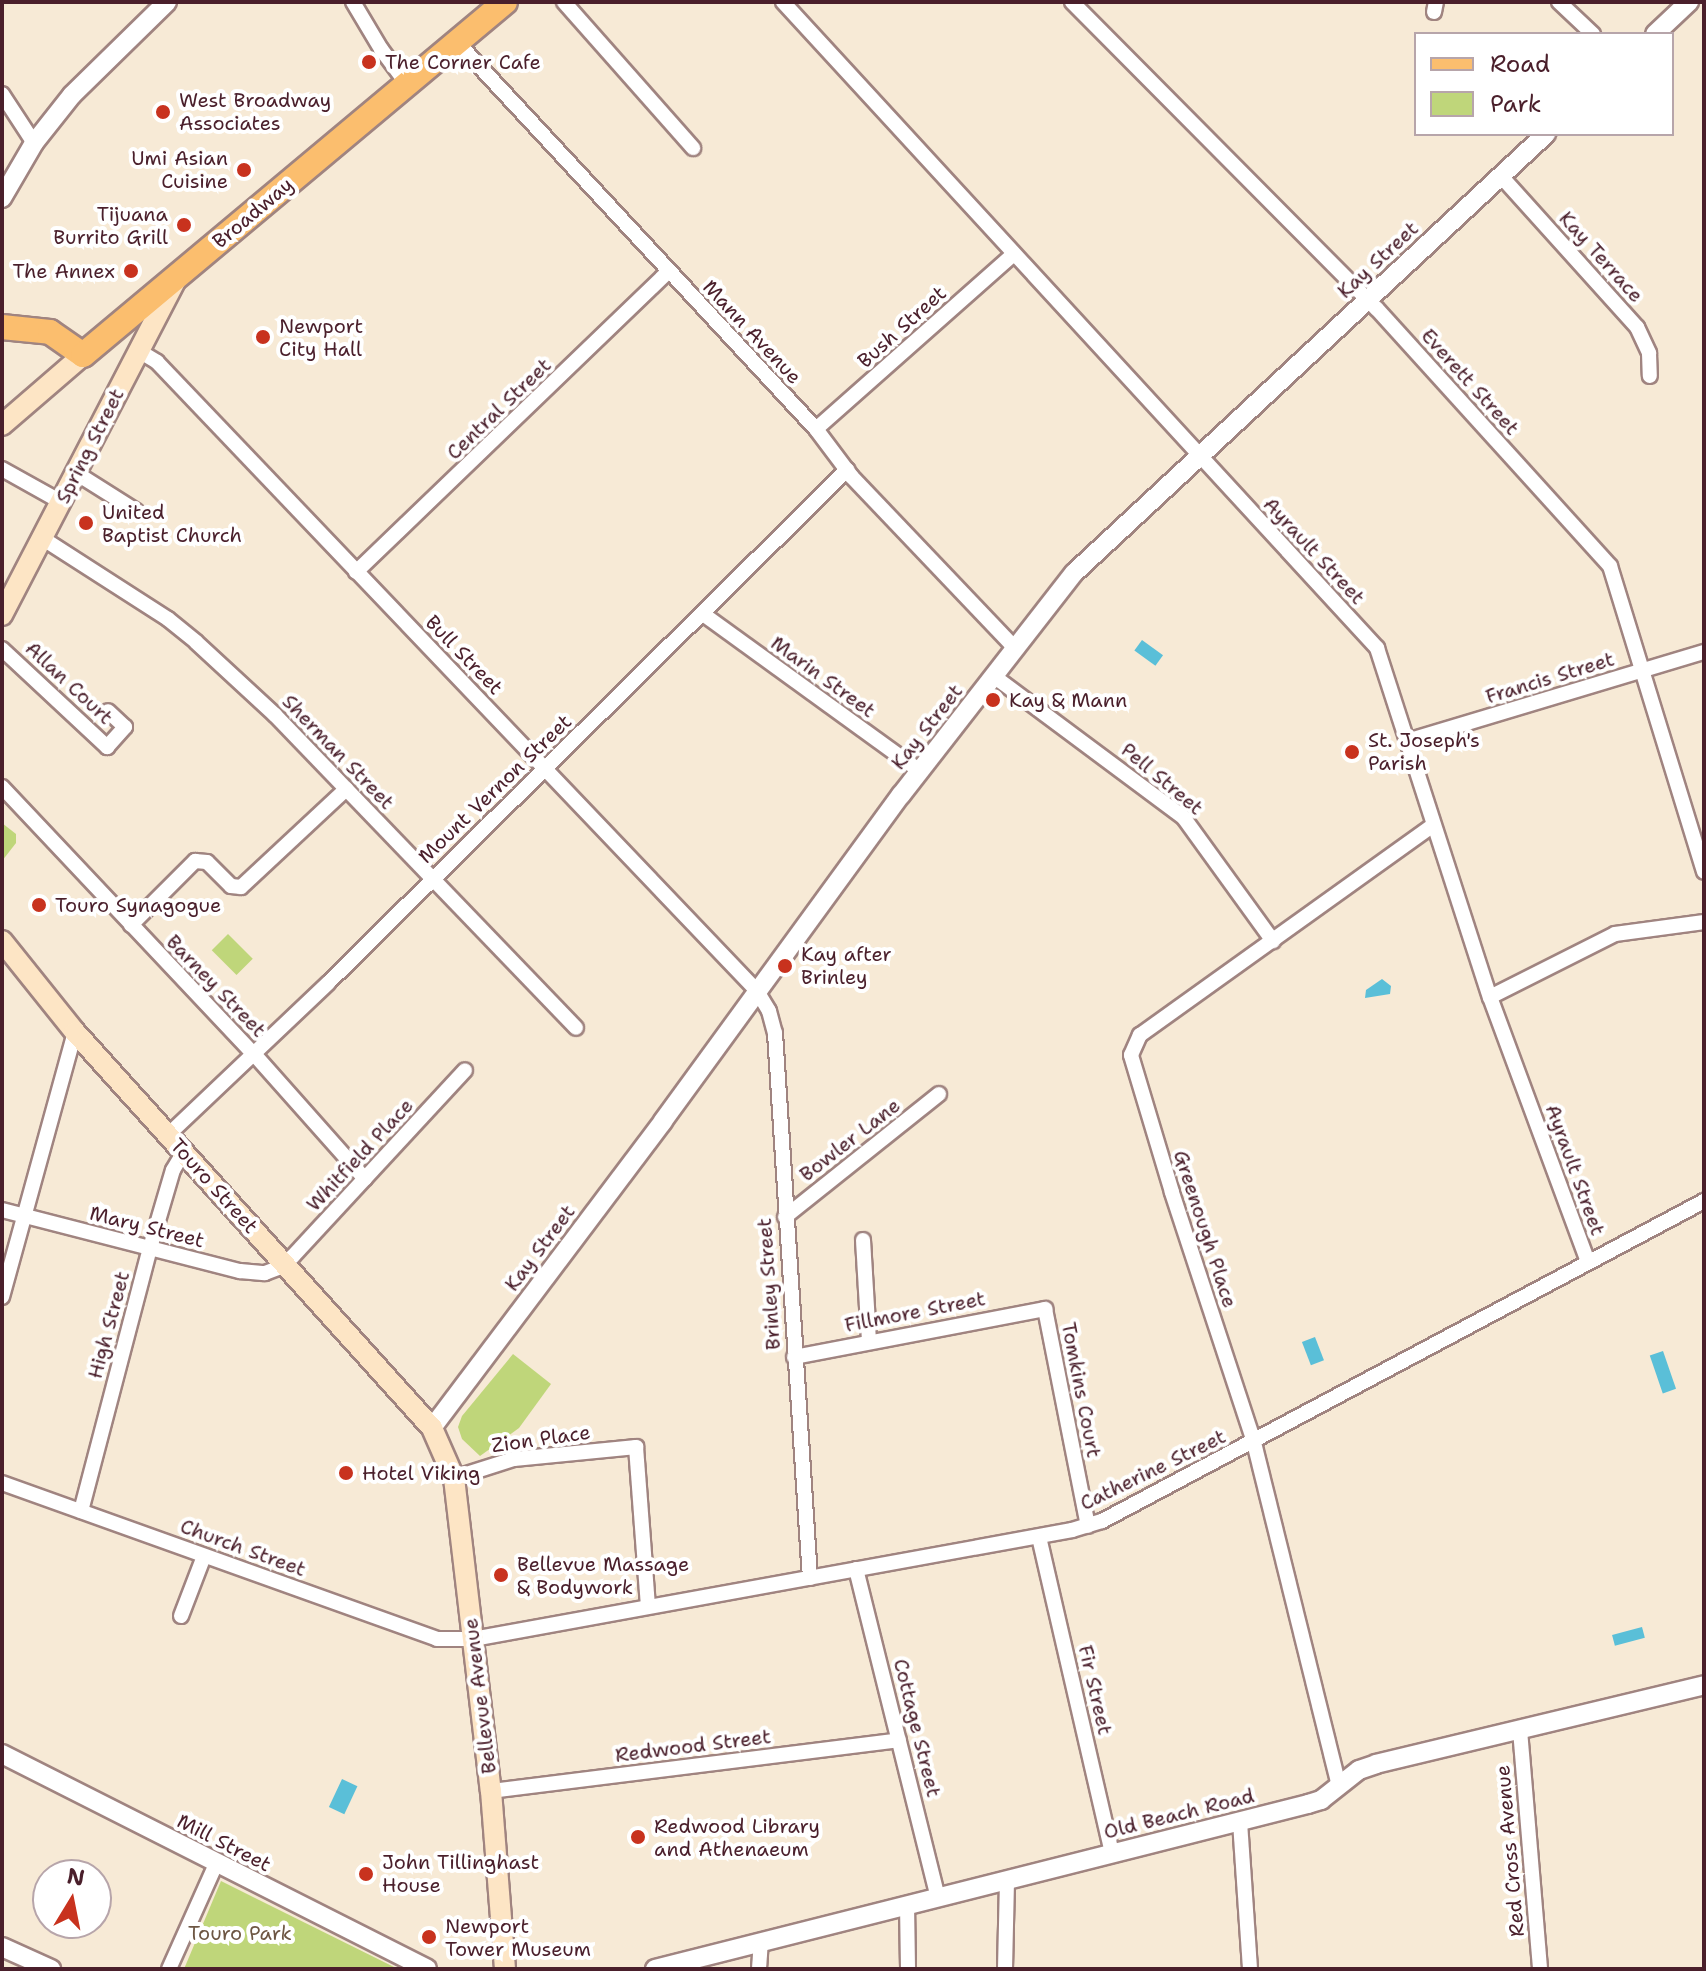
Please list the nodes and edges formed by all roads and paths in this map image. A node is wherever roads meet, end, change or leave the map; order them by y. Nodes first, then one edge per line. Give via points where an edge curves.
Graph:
1 (353, 2) edge
2 (505, 2) edge
3 (564, 2) edge
4 (783, 2) edge
5 (1072, 2) edge
6 (1559, 2) edge
7 (1689, 2) edge
8 (155, 6) edge
9 (1591, 32) edge
10 (1657, 32) edge
11 (457, 42) junction
12 (407, 84) junction
13 (2, 94) edge
14 (1544, 136) edge
15 (34, 143) junction
16 (693, 148) dead end
17 (1500, 175) junction
18 (2, 198) edge
19 (1014, 254) junction
20 (668, 272) junction
21 (178, 277) junction
22 (1367, 299) junction
23 (6, 326) edge
24 (139, 351) junction
25 (83, 355) junction
26 (1650, 376) dead end
27 (2, 425) edge
28 (816, 429) junction
29 (1200, 456) junction
30 (2, 469) edge
31 (847, 470) junction
32 (76, 473) junction
33 (61, 502) junction
34 (136, 511) dead end
35 (42, 538) junction
36 (356, 572) junction
37 (703, 614) junction
38 (2, 615) edge
39 (2, 649) edge
40 (1016, 649) junction
41 (1704, 652) edge
42 (1643, 671) junction
43 (995, 677) junction
44 (108, 711) dead end
45 (1407, 741) junction
46 (545, 768) junction
47 (920, 771) junction
48 (2, 787) edge
49 (346, 789) junction
50 (1433, 825) junction
51 (1704, 872) edge
52 (432, 879) junction
53 (1704, 922) edge
54 (131, 925) junction
55 (2, 941) edge
56 (1273, 941) junction
57 (757, 991) junction
58 (1490, 997) junction
59 (576, 1028) dead end
60 (75, 1032) junction
61 (254, 1054) junction
62 (465, 1070) dead end
63 (939, 1094) dead end
64 (168, 1135) junction
65 (184, 1152) junction
66 (365, 1179) junction
67 (1704, 1201) edge
68 (2, 1210) edge
69 (24, 1216) junction
70 (785, 1217) junction
71 (863, 1240) dead end
72 (150, 1248) junction
73 (1588, 1262) junction
74 (283, 1266) junction
75 (2, 1297) edge
76 (1045, 1309) joint
77 (869, 1341) junction
78 (794, 1357) junction
79 (432, 1428) junction
80 (1254, 1442) junction
81 (454, 1478) junction
82 (2, 1483) edge
83 (81, 1511) junction
84 (1088, 1526) junction
85 (1039, 1537) junction
86 (204, 1556) junction
87 (856, 1569) junction
88 (810, 1578) junction
89 (648, 1605) junction
90 (181, 1616) dead end
91 (473, 1639) junction
92 (1704, 1685) edge
93 (1520, 1730) junction
94 (899, 1740) junction
95 (2, 1754) edge
96 (1339, 1786) junction
97 (491, 1791) junction
98 (1240, 1822) junction
99 (1112, 1853) junction
100 (216, 1864) junction
101 (1007, 1880) junction
102 (938, 1897) junction
103 (907, 1904) junction
104 (761, 1943) junction
105 (2, 1947) edge
106 (51, 1969) edge
107 (169, 1969) edge
108 (427, 1969) edge
109 (505, 1969) edge
110 (655, 1969) edge
111 (759, 1969) edge
112 (908, 1969) edge
113 (1005, 1969) edge
114 (1250, 1969) edge
115 (1540, 1969) edge

1 - 12 street
2 - 11 main road, Broadway
3 - 16 street
4 - 19 street, Ayrault Street
5 - 22 street, Everett Street
6 - 9 street
7 - 10 street
8 - 15 street
11 - 12 main road, Broadway
11 - 20 street, Mann Avenue
12 - 21 main road, Broadway
13 - 15 street
14 - 17 street, Kay Street
15 - 18 street
17 - 22 street, Kay Street
17 - 26 street, Kay Terrace via 1637,327 1649,353
19 - 28 street, Bush Street
19 - 29 street, Ayrault Street
20 - 28 street, Mann Avenue
20 - 36 street, Central Street
21 - 24 main road, Spring Street
21 - 25 main road, Broadway
22 - 29 street, Kay Street
22 - 42 street, Everett Street via 1610,566
23 - 25 main road via 50,332
24 - 32 main road, Spring Street
24 - 36 street, Bull Street via 157,362
25 - 27 main road, Broadway
28 - 31 street, Mann Avenue
29 - 40 street, Kay Street via 1074,573
29 - 45 street, Ayrault Street via 1377,648
30 - 33 street
31 - 37 street, Mount Vernon Street
31 - 40 street, Mann Avenue
32 - 33 main road, Spring Street
32 - 34 street
33 - 35 main road, Spring Street
35 - 38 main road, Spring Street
35 - 49 street, Sherman Street via 196,642
36 - 46 street, Bull Street
37 - 46 street, Mount Vernon Street
37 - 47 street, Marin Street
39 - 44 street, Allan Court via 107,747 125,727
40 - 43 street, Kay Street
41 - 42 street, Francis Street
42 - 45 street, Francis Street
42 - 51 street, Everett Street
43 - 47 street, Kay Street
43 - 56 street, Pell Street via 1184,818
45 - 50 street, Ayrault Street
46 - 52 street, Mount Vernon Street
46 - 57 street, Bull Street
47 - 57 street, Kay Street
48 - 54 street, Barney Street
49 - 52 street, Sherman Street
49 - 54 street via 241,887 231,886 207,862 195,861
50 - 56 street, Greenough Place
50 - 58 street, Ayrault Street
52 - 59 street, Sherman Street
52 - 61 street, Mount Vernon Street
53 - 58 street via 1615,934
54 - 61 street, Barney Street
55 - 60 main road, Touro Street
56 - 80 street, Greenough Place via 1140,1035 1131,1055
57 - 70 street, Brinley Street via 775,1033
57 - 79 street, Kay Street
58 - 73 street, Ayrault Street
60 - 64 main road, Touro Street
60 - 69 street
61 - 64 street, Mount Vernon Street
61 - 66 street, Barney Street
62 - 66 street, Whitfield Place
63 - 70 street, Bowler Lane
64 - 65 main road, Touro Street
65 - 72 street, High Street via 173,1170
65 - 74 main road, Touro Street
66 - 74 street, Whitfield Place
67 - 73 street, Catherine Street
68 - 69 street, Mary Street
69 - 72 street, Mary Street
69 - 75 street
70 - 78 street, Brinley Street
71 - 77 street
72 - 74 street, Mary Street via 240,1271 265,1273
72 - 83 street, High Street
73 - 80 street, Catherine Street
74 - 79 main road, Touro Street
76 - 77 street, Fillmore Street
76 - 84 street, Tomkins Court
77 - 78 street, Fillmore Street
78 - 88 street, Brinley Street
79 - 81 main road, Bellevue Avenue
80 - 84 street, Catherine Street
80 - 96 street, Greenough Place
81 - 89 street, Zion Place via 514,1459 636,1447
81 - 91 main road, Bellevue Avenue
82 - 83 street, Church Street
83 - 86 street, Church Street
84 - 85 street, Catherine Street
85 - 87 street, Catherine Street
85 - 99 street, Fir Street
86 - 90 street
86 - 91 street, Church Street via 437,1639
87 - 88 street, Catherine Street
87 - 94 street, Cottage Street
88 - 89 street, Catherine Street
89 - 91 street, Catherine Street
91 - 97 main road, Bellevue Avenue
92 - 93 street, Old Beach Road
93 - 96 street, Old Beach Road via 1376,1764
93 - 115 street, Red Cross Avenue
94 - 97 street, Redwood Street
94 - 102 street, Cottage Street
95 - 100 street, Mill Street
96 - 98 street, Old Beach Road via 1321,1800
97 - 109 main road, Bellevue Avenue
98 - 99 street, Old Beach Road
98 - 114 street
99 - 101 street, Old Beach Road
100 - 107 street
100 - 108 street, Mill Street
101 - 102 street, Old Beach Road
101 - 113 street
102 - 103 street, Old Beach Road
103 - 104 street, Old Beach Road
103 - 112 street
104 - 110 street, Old Beach Road
104 - 111 street
105 - 106 street

